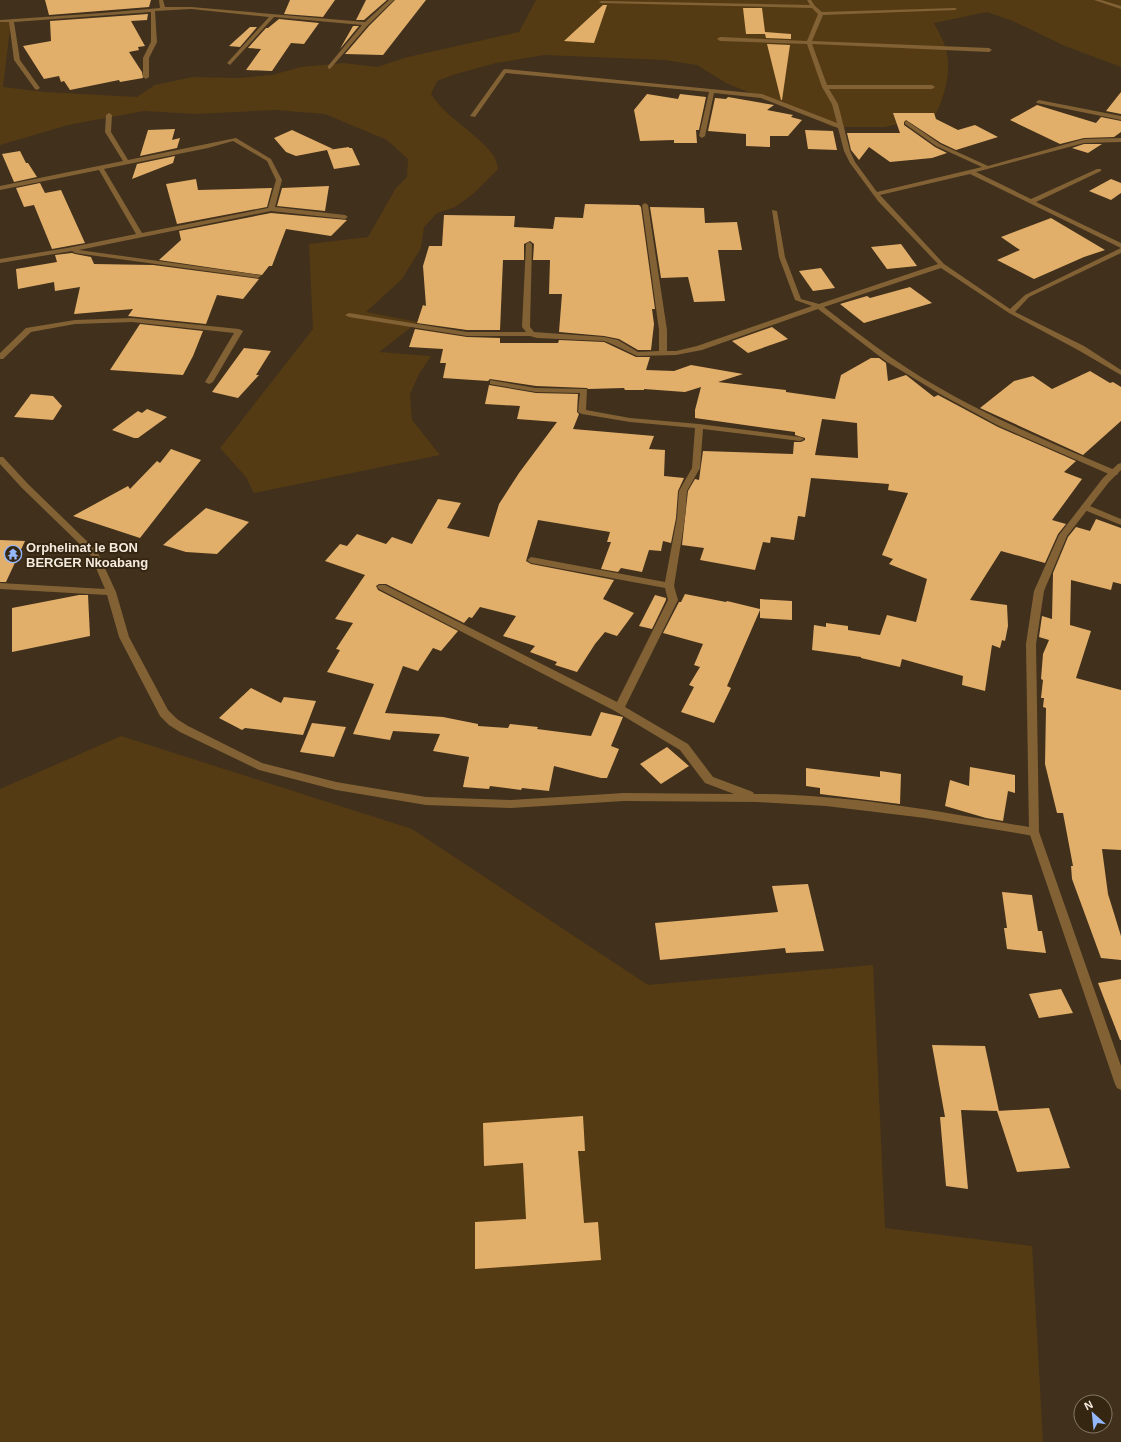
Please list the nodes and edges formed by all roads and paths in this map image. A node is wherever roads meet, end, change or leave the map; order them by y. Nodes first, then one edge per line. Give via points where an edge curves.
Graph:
1 (161, 0) edge
2 (392, 0) edge
3 (809, 0) edge
4 (1096, 0) edge
5 (601, 2) dead end
6 (813, 7) junction
7 (1121, 8) edge
8 (163, 9) junction
9 (955, 9) dead end
10 (153, 10) junction
11 (821, 14) junction
12 (272, 16) junction
13 (11, 20) junction
14 (0, 21) edge
15 (366, 24) junction
16 (720, 38) dead end
17 (809, 43) junction
18 (989, 50) dead end
19 (230, 63) dead end
20 (330, 68) dead end
21 (146, 77) dead end
22 (825, 87) junction
23 (932, 87) dead end
24 (37, 88) dead end
25 (712, 90) junction
26 (1039, 102) dead end
27 (109, 115) dead end
28 (473, 116) dead end
29 (1121, 118) edge
30 (907, 123) dead end
31 (841, 127) junction
32 (702, 136) dead end
33 (1121, 140) edge
34 (126, 162) junction
35 (100, 168) junction
36 (986, 168) junction
37 (1099, 170) dead end
38 (971, 172) junction
39 (0, 188) edge
40 (876, 194) junction
41 (1030, 202) junction
42 (644, 205) dead end
43 (271, 209) junction
44 (774, 211) dead end
45 (345, 217) dead end
46 (140, 235) junction
47 (529, 244) dead end
48 (1121, 246) edge
49 (67, 250) junction
50 (1121, 250) edge
51 (0, 261) edge
52 (942, 265) junction
53 (258, 276) dead end
54 (818, 306) junction
55 (1011, 312) junction
56 (349, 315) dead end
57 (531, 334) junction
58 (664, 354) junction
59 (0, 357) edge
60 (1121, 373) edge
61 (209, 382) dead end
62 (493, 382) dead end
63 (699, 426) junction
64 (800, 439) dead end
65 (0, 459) edge
66 (1117, 469) edge
67 (1085, 507) junction
68 (1121, 522) edge
69 (531, 560) dead end
70 (0, 586) edge
71 (669, 586) junction
72 (382, 588) dead end
73 (111, 592) junction
74 (619, 708) junction
75 (757, 798) junction
76 (1034, 832) junction
77 (1121, 1084) edge

1 - 8 street
2 - 15 street
3 - 6 street
4 - 7 street
5 - 6 street
6 - 11 street
8 - 10 street
8 - 12 street via 191,8
9 - 11 street
10 - 13 street
10 - 21 street via 154,42 146,58
11 - 17 street
12 - 15 street
12 - 19 street
13 - 14 street
13 - 24 street via 17,60
15 - 20 street
16 - 17 street
17 - 18 street
17 - 22 street
22 - 23 street
22 - 31 street via 834,104
25 - 28 street via 505,71
25 - 31 street via 762,96
25 - 32 street
26 - 29 street
27 - 34 street via 108,132
30 - 36 street via 938,145
31 - 40 street via 852,162
33 - 36 street via 1084,141
34 - 35 street
34 - 43 street via 234,139 270,160 279,180
35 - 39 street
35 - 46 street
36 - 38 street
37 - 41 street
38 - 40 street
38 - 41 street
40 - 52 street
41 - 48 street
42 - 58 street via 663,330
43 - 45 street
43 - 46 street
44 - 54 street via 782,257 798,300
46 - 49 street
47 - 57 street via 526,328
49 - 51 street
49 - 53 street
50 - 55 street via 1027,296
52 - 54 street
52 - 55 street
54 - 58 street via 699,348
54 - 66 street via 890,360 942,392 1002,424
55 - 60 street via 1081,348
56 - 57 street via 467,334
57 - 58 street via 604,339 637,354
59 - 61 street via 29,330 75,322 132,320 239,331
62 - 63 street via 536,390 584,391 582,412 630,420
63 - 64 street
63 - 71 street via 696,468 683,491
65 - 73 street via 94,553
66 - 67 street
67 - 68 street
67 - 76 street via 1063,535 1039,591 1031,644
69 - 71 street
70 - 73 street
71 - 74 street via 673,600
72 - 74 street
73 - 75 street via 124,637 164,713 184,729 259,766 336,786 426,801 511,804 624,796
74 - 75 street via 684,747 709,780
75 - 76 street via 826,802 925,814
76 - 77 street

